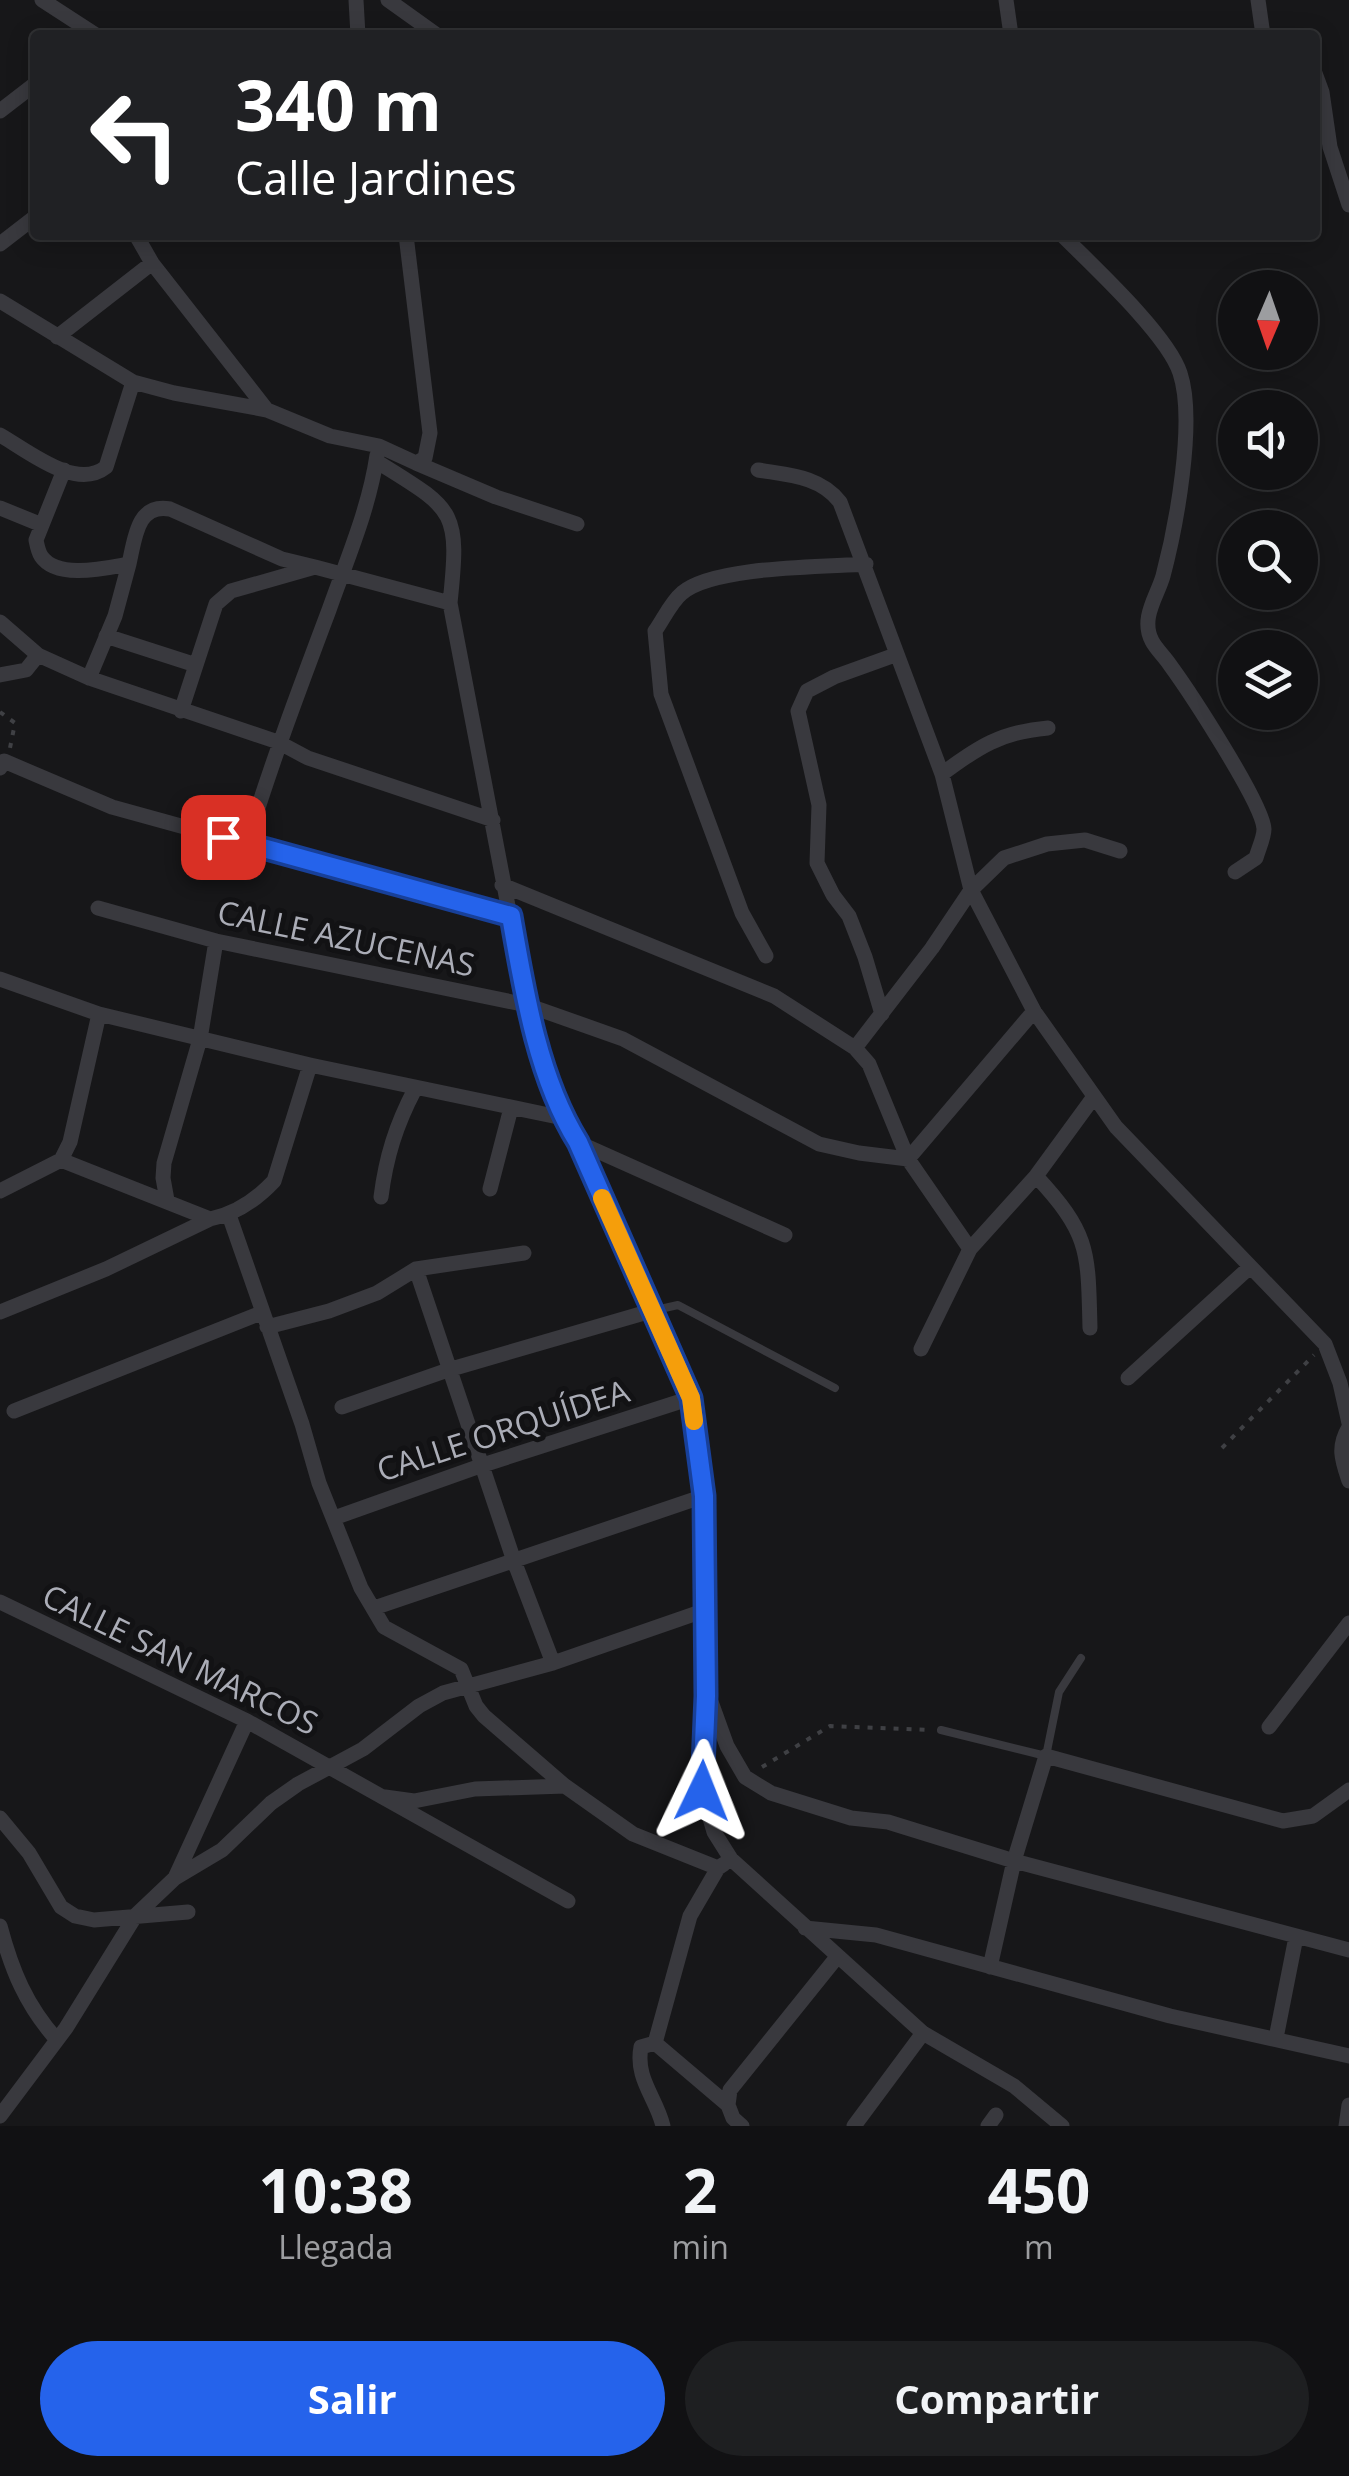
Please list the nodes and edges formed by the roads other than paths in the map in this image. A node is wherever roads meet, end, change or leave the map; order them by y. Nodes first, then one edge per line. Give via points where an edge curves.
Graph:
1 (42, 0) edge
2 (356, 0) edge
3 (388, 0) edge
4 (1006, 0) edge
5 (1258, 0) edge
6 (88, 30) edge
7 (358, 30) edge
8 (430, 30) edge
9 (1010, 30) edge
10 (1262, 30) edge
11 (1320, 87) edge
12 (30, 88) edge
13 (0, 112) edge
14 (1349, 205) edge
15 (30, 221) edge
16 (139, 240) edge
17 (407, 240) edge
18 (1067, 240) edge
19 (0, 244) edge
20 (152, 263) junction
21 (0, 300) edge
22 (57, 337) junction
23 (134, 382) junction
24 (267, 410) junction
25 (0, 435) edge
26 (378, 453) junction
27 (416, 462) junction
28 (64, 470) junction
29 (758, 470) dead end
30 (0, 508) edge
31 (577, 524) dead end
32 (42, 525) junction
33 (129, 564) junction
34 (866, 564) junction
35 (315, 567) junction
36 (344, 575) junction
37 (450, 604) junction
38 (0, 622) edge
39 (106, 636) junction
40 (38, 655) junction
41 (896, 656) junction
42 (196, 665) junction
43 (0, 676) edge
44 (89, 678) junction
45 (181, 710) junction
46 (1048, 728) dead end
47 (278, 742) junction
48 (2, 765) edge
49 (942, 774) junction
50 (492, 820) junction
51 (248, 843) junction
52 (1120, 851) dead end
53 (1235, 872) dead end
54 (502, 885) junction
55 (971, 890) junction
56 (98, 908) dead end
57 (511, 916) junction
58 (216, 941) junction
59 (766, 956) dead end
60 (0, 978) edge
61 (527, 1005) junction
62 (1034, 1011) junction
63 (100, 1014) junction
64 (882, 1014) junction
65 (200, 1039) junction
66 (855, 1048) junction
67 (310, 1065) junction
68 (415, 1089) junction
69 (1093, 1098) junction
70 (511, 1108) junction
71 (563, 1118) junction
72 (578, 1142) junction
73 (908, 1159) junction
74 (62, 1160) junction
75 (1036, 1176) junction
76 (490, 1189) dead end
77 (0, 1191) edge
78 (381, 1197) dead end
79 (167, 1200) junction
80 (229, 1215) junction
81 (210, 1219) junction
82 (785, 1235) dead end
83 (970, 1248) junction
84 (524, 1253) dead end
85 (1250, 1268) junction
86 (416, 1270) junction
87 (651, 1311) junction
88 (0, 1312) edge
89 (264, 1320) junction
90 (1090, 1328) dead end
91 (922, 1349) dead end
92 (448, 1370) junction
93 (1128, 1378) dead end
94 (835, 1388) dead end
95 (691, 1398) junction
96 (342, 1407) dead end
97 (14, 1411) dead end
98 (1349, 1425) edge
99 (483, 1464) junction
100 (1349, 1481) edge
101 (704, 1496) junction
102 (334, 1518) junction
103 (514, 1561) junction
104 (0, 1602) edge
105 (374, 1608) junction
106 (703, 1611) junction
107 (1349, 1623) edge
108 (1081, 1658) dead end
109 (552, 1662) junction
110 (468, 1685) junction
111 (706, 1688) junction
112 (248, 1720) junction
113 (1269, 1727) dead end
114 (941, 1730) road end
115 (1046, 1756) junction
116 (335, 1767) junction
117 (565, 1786) junction
118 (1349, 1790) edge
119 (377, 1796) junction
120 (0, 1818) edge
121 (1014, 1862) junction
122 (724, 1864) junction
123 (174, 1878) junction
124 (568, 1901) dead end
125 (188, 1912) dead end
126 (136, 1915) junction
127 (0, 1926) edge
128 (804, 1928) junction
129 (1296, 1936) junction
130 (1349, 1950) edge
131 (836, 1957) junction
132 (990, 1968) junction
133 (923, 2033) junction
134 (1276, 2038) junction
135 (57, 2040) junction
136 (648, 2045) junction
137 (1349, 2056) edge
138 (728, 2105) junction
139 (1349, 2105) edge
140 (0, 2116) edge
141 (663, 2126) edge
142 (742, 2126) edge
143 (854, 2126) edge
144 (1062, 2126) edge
145 (1346, 2126) edge

1 - 6 street
2 - 7 street
3 - 8 street
4 - 9 street
5 - 10 street
11 - 14 street
12 - 13 street
15 - 19 street
16 - 20 street
17 - 27 street via 430,433 425,458
18 - 53 street via 1130,303 1180,373 1184,463 1172,542 1148,614 1150,640 1258,806 1264,831 1256,858
20 - 22 street
20 - 24 street
21 - 22 street
22 - 23 street
23 - 24 street
23 - 28 street via 106,467 96,475
24 - 26 street
25 - 28 street
26 - 27 street
26 - 36 street
26 - 37 street via 448,516 456,543
27 - 31 street
28 - 32 street
29 - 34 street via 830,488
30 - 32 street
32 - 33 street via 36,540 41,557 53,566
33 - 35 street via 139,524 158,507
33 - 39 street
34 - 41 street
34 - 59 street via 702,582 682,593 655,631 661,694 742,912
35 - 36 street
35 - 42 street via 230,591 216,604
36 - 37 street
36 - 47 street
37 - 50 street
38 - 40 street
39 - 42 street
39 - 44 street
40 - 43 street via 26,670
40 - 44 street
41 - 49 street
41 - 64 street via 807,691 798,711 818,806 817,864 848,916
42 - 45 street
44 - 45 street
45 - 47 street
46 - 49 street via 985,742
47 - 50 street
47 - 51 street
48 - 51 street via 112,807
49 - 55 street
50 - 54 street
51 - 57 street
52 - 55 street via 1085,840 1047,844 1004,858
54 - 57 street
54 - 66 street via 774,996
55 - 62 street
55 - 64 street
56 - 58 street, CALLE AZUCENAS
57 - 61 street
58 - 61 street, CALLE AZUCENAS
58 - 65 street
60 - 63 street
61 - 71 street
61 - 73 street, CALLE AZUCENAS via 623,1039 820,1144
62 - 69 street
62 - 73 street
63 - 65 street
63 - 74 street
64 - 66 street
65 - 67 street
65 - 79 street via 164,1163
66 - 73 street
67 - 68 street
67 - 80 street via 274,1181
68 - 70 street
68 - 78 street via 396,1125
69 - 75 street
69 - 85 street
70 - 71 street
70 - 76 street
71 - 72 street
72 - 82 street
72 - 87 street
73 - 83 street
74 - 77 street
74 - 79 street
75 - 83 street
75 - 90 street via 1076,1224 1089,1262
79 - 81 street
80 - 81 street
80 - 89 street
81 - 88 street
83 - 91 street
84 - 86 street
85 - 93 street
85 - 98 street via 1325,1344
86 - 89 street via 330,1311
86 - 92 street
87 - 92 street
87 - 94 lane via 678,1304
87 - 95 street
89 - 97 street
89 - 102 street
92 - 96 street
92 - 99 street
95 - 99 street, CALLE ORQUÍDEA
95 - 101 street
98 - 100 street via 1340,1454
99 - 102 street, CALLE ORQUÍDEA
99 - 103 street
101 - 103 street
101 - 106 street
102 - 105 street
103 - 105 street
103 - 109 street
104 - 112 street, CALLE SAN MARCOS
105 - 110 street via 384,1627 460,1669
106 - 109 street, CALLE SAN MARCOS
106 - 111 street
107 - 113 street
108 - 115 lane via 1059,1692
109 - 110 street, CALLE SAN MARCOS
110 - 116 street, CALLE SAN MARCOS via 419,1706
110 - 117 street via 484,1716
111 - 121 street via 745,1777 770,1794
111 - 122 street via 702,1791
112 - 116 street, CALLE SAN MARCOS
112 - 123 street
114 - 115 lane
115 - 118 street via 1283,1822 1313,1816
115 - 121 street
116 - 119 street, CALLE SAN MARCOS
116 - 123 street via 298,1784 222,1850
117 - 119 street via 475,1789 414,1801
117 - 122 street via 633,1834
119 - 124 street, CALLE SAN MARCOS
120 - 126 street via 61,1907 94,1920
121 - 129 street
121 - 132 street
122 - 128 street
122 - 136 street via 690,1916
123 - 126 street
125 - 126 street
126 - 135 street
127 - 135 street via 20,1990
128 - 131 street
128 - 132 street via 876,1935
129 - 130 street
129 - 134 street
131 - 133 street
131 - 138 street via 730,2090
132 - 134 street
133 - 143 street
133 - 144 street via 1014,2086
134 - 137 street
135 - 140 street
136 - 138 street
136 - 141 street via 638,2062 641,2079
138 - 142 street
139 - 145 street

